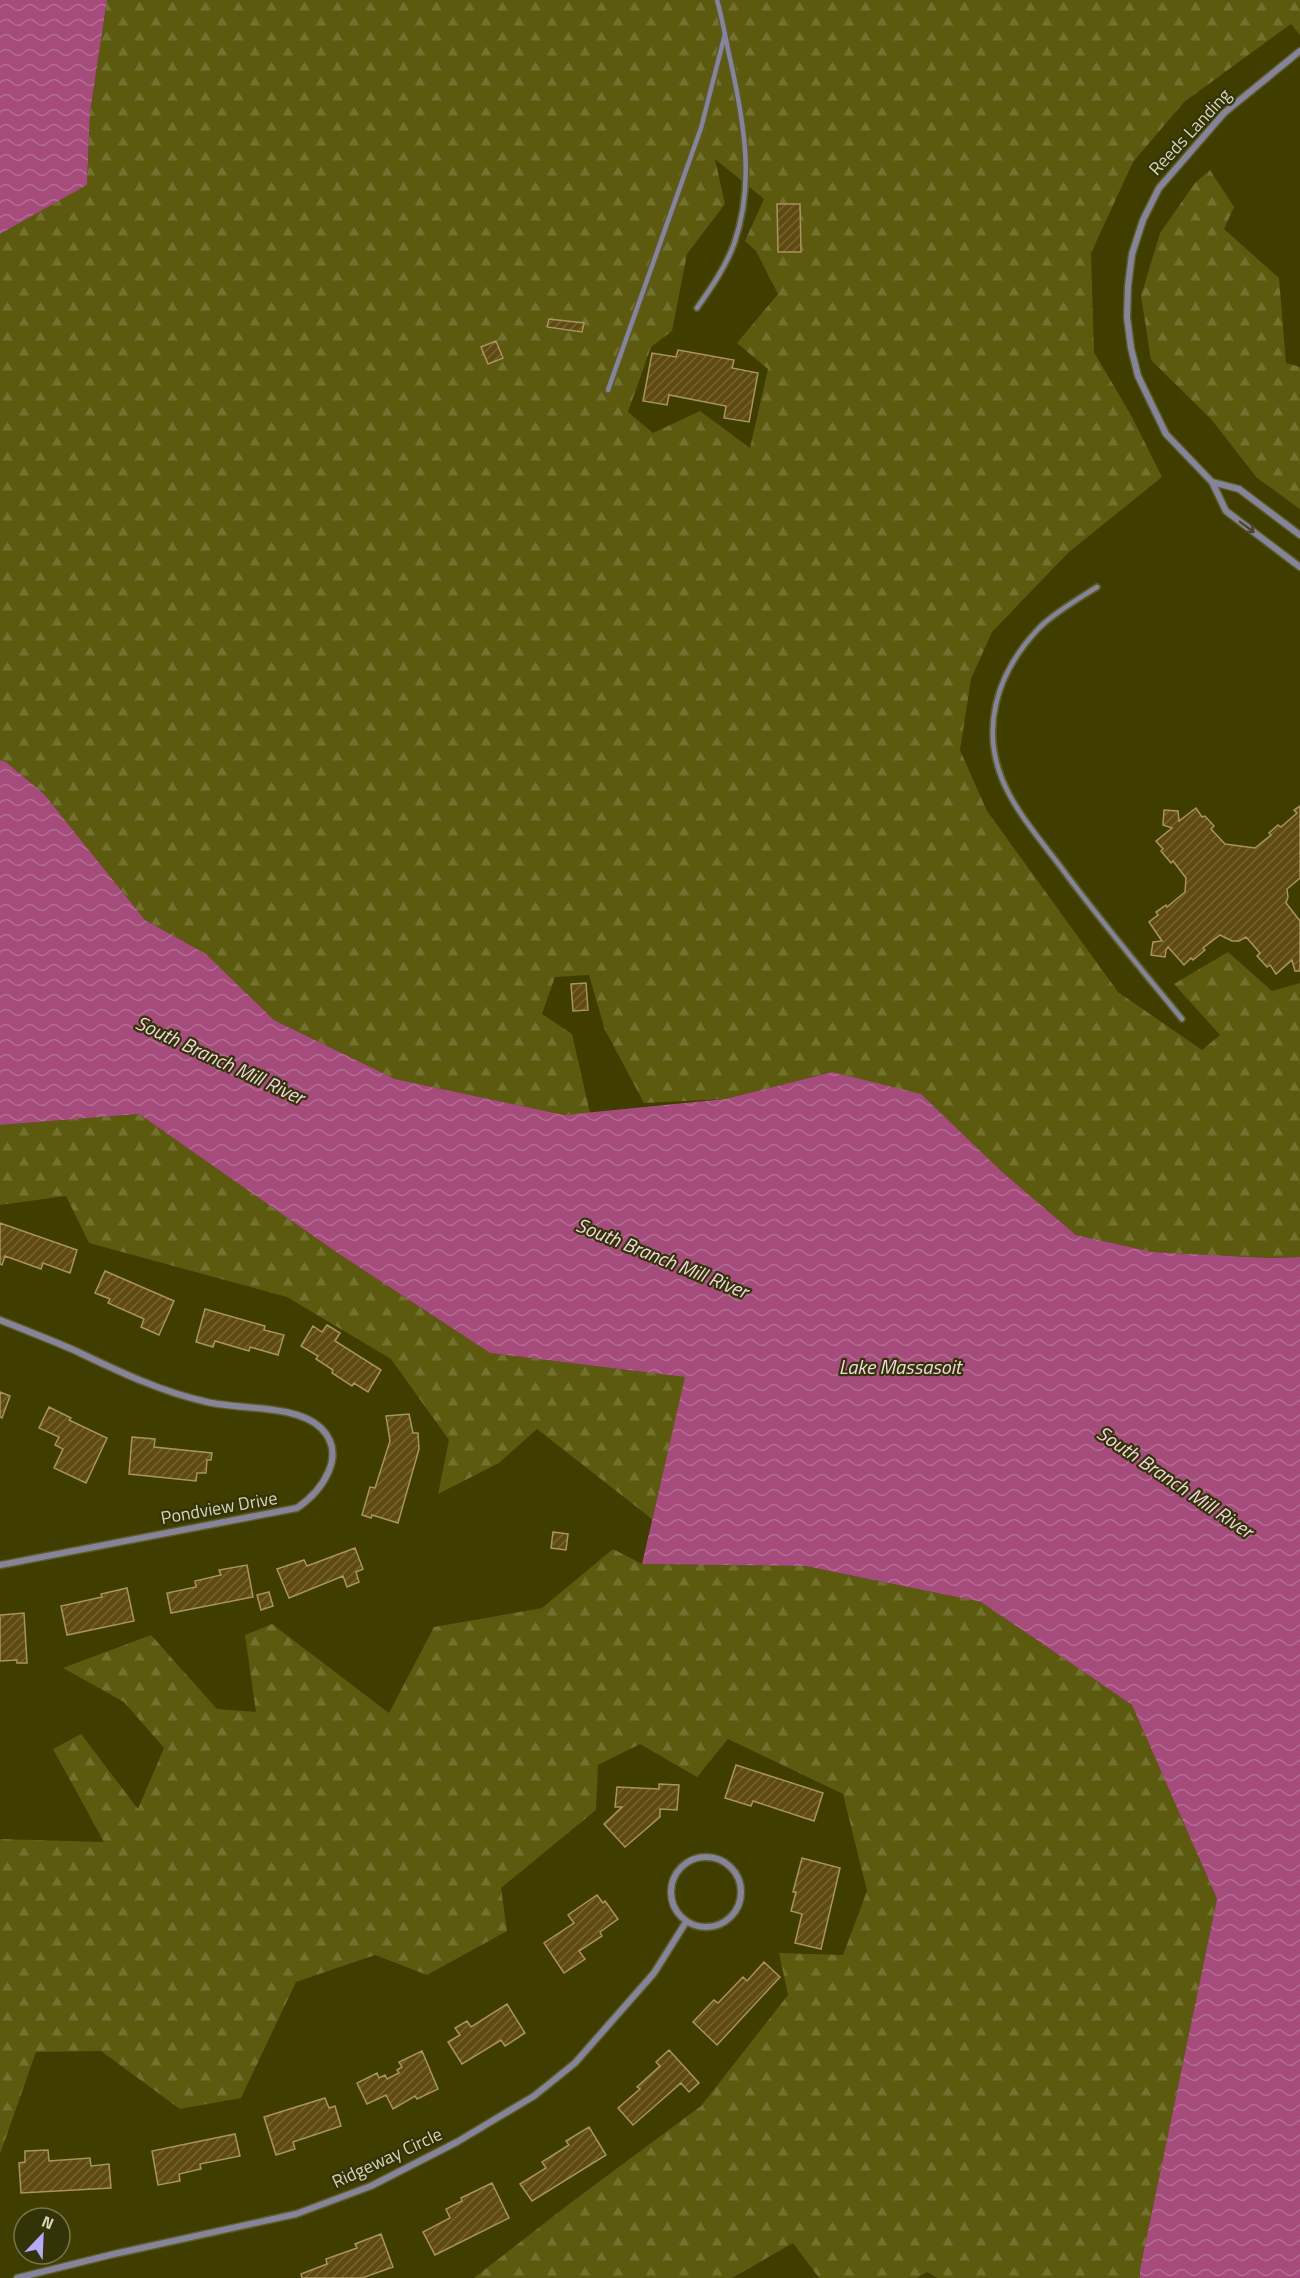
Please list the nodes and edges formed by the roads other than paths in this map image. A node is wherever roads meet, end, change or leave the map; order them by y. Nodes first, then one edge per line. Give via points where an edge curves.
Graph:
1 (717, 0) edge
2 (725, 34) junction
3 (1300, 51) edge
4 (697, 308) dead end
5 (608, 390) dead end
6 (1212, 482) junction
7 (1300, 535) edge
8 (1300, 567) edge
9 (1097, 587) dead end
10 (1182, 1019) dead end
11 (0, 1320) edge
12 (0, 1565) edge
13 (686, 1922) junction
14 (17, 2278) edge

1 - 2 lane
2 - 4 lane via 742,113 746,184 734,245
2 - 5 lane via 701,128
3 - 6 street, Reeds Landing via 1224,113 1182,158 1159,188 1132,254 1127,317 1138,376 1167,434
6 - 7 street via 1239,489
6 -> 8 street, Reeds Landing via 1226,511
9 - 10 lane via 1043,625 1021,648 997,697 993,742 1007,790 1018,810
11 - 12 street, Pondview Drive via 188,1397 302,1417 326,1435 332,1453 324,1482 311,1497 286,1512 261,1513
13 - 13 street via 675,1910 670,1894 677,1870 698,1858 715,1858 729,1866 741,1887 740,1903 731,1917 709,1928
13 - 14 street, Ridgeway Circle via 654,1973 575,2063 534,2096 457,2142 371,2186 296,2214

